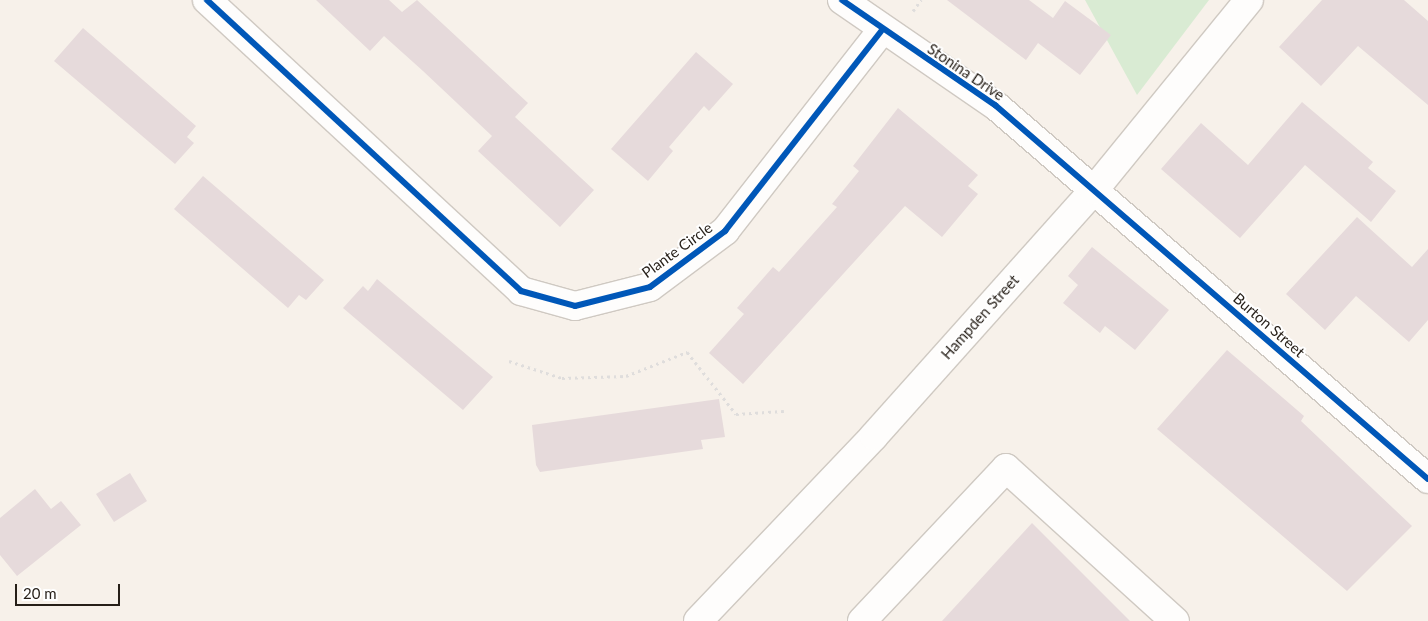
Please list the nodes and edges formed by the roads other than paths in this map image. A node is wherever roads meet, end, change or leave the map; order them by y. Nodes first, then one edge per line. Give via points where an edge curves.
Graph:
1 (207, 0) edge
2 (842, 0) edge
3 (1249, 0) edge
4 (881, 31) junction
5 (1094, 190) junction
6 (1428, 479) edge
7 (706, 618) edge
8 (862, 621) edge
9 (1175, 621) edge

1 - 4 street, Plante Circle via 521,291 575,306 650,287 725,231
2 - 4 street, Stonina Drive
3 - 5 street, Hampden Street
4 - 5 street, Stonina Drive via 995,105
5 - 6 street, Burton Street
5 - 7 street, Hampden Street
8 - 9 street via 1006,468

